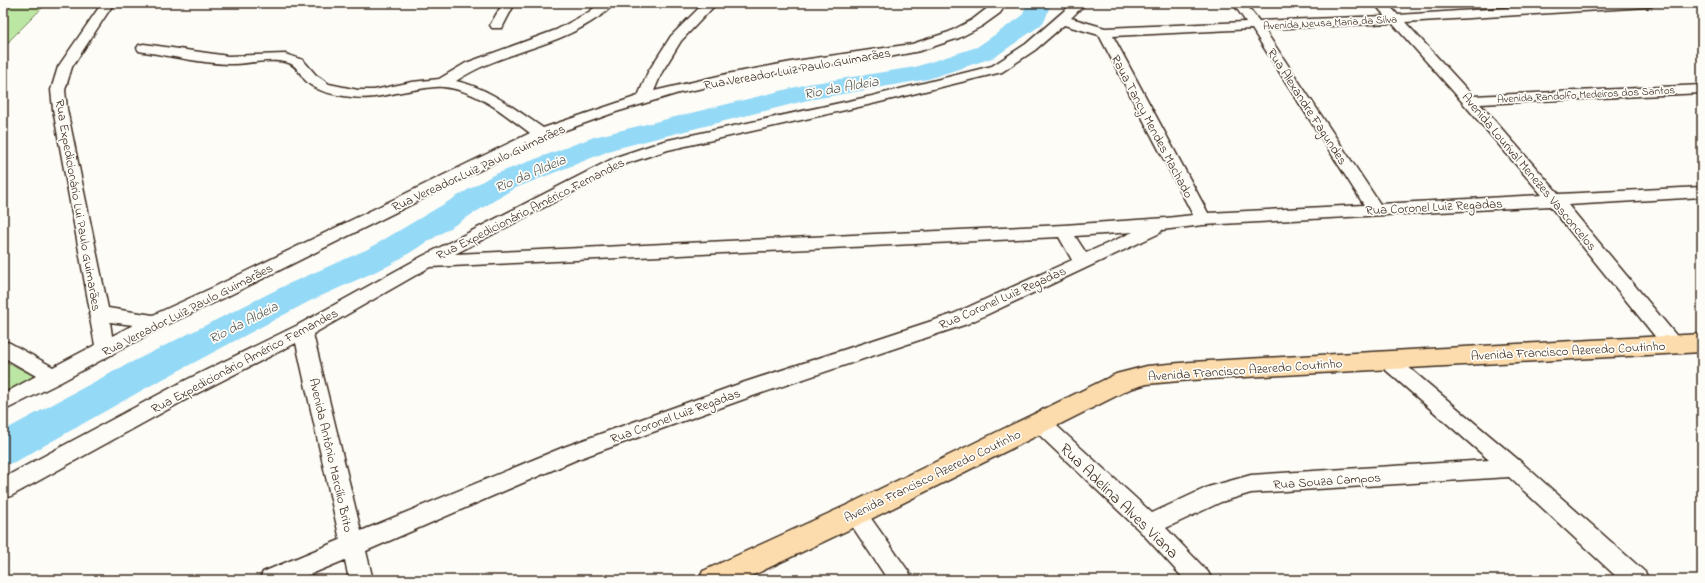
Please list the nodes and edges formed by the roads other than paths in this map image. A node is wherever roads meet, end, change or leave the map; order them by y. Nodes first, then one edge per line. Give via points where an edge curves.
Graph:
1 (108, 3) edge
2 (509, 3) edge
3 (608, 3) edge
4 (711, 3) edge
5 (1002, 3) edge
6 (1080, 3) edge
7 (1239, 3) edge
8 (1380, 3) edge
9 (1648, 3) edge
10 (1396, 19) junction
11 (1062, 20) junction
12 (497, 25) dead end
13 (1256, 26) junction
14 (1104, 32) junction
15 (144, 48) dead end
16 (442, 83) junction
17 (1702, 88) edge
18 (644, 99) junction
19 (1470, 100) junction
20 (541, 134) junction
21 (1702, 192) edge
22 (1555, 200) junction
23 (1375, 209) junction
24 (1203, 219) junction
25 (1166, 224) junction
26 (1064, 231) junction
27 (427, 261) junction
28 (1082, 261) junction
29 (98, 312) junction
30 (155, 322) junction
31 (303, 331) junction
32 (1702, 343) edge
33 (1674, 345) junction
34 (3, 348) edge
35 (105, 349) junction
36 (1387, 360) junction
37 (54, 377) junction
38 (3, 403) edge
39 (1039, 422) junction
40 (1513, 468) junction
41 (3, 489) edge
42 (855, 514) junction
43 (1149, 525) junction
44 (352, 544) junction
45 (271, 580) edge
46 (360, 580) edge
47 (714, 580) edge
48 (901, 580) edge
49 (1200, 580) edge
50 (1637, 580) edge

1 - 29 street, Rua Expedicionário Lui Paulo Guimarães via 65,67 58,90
2 - 12 street
3 - 16 street via 569,29 470,66
4 - 18 street via 676,39 655,72
5 - 18 street, Rua Vereador Luiz Paulo Guimarães via 977,23 954,35 915,48 802,64 727,78
6 - 11 street, Rua Expedicionário Américo Fernandes
7 - 13 street, Rua Alexandre Fagundes
8 - 10 street, Avenida Lourival Menezes Vasconcelos
9 - 10 street, Avenida Neusa Maria da Silva via 1471,12
10 - 13 street, Avenida Neusa Maria da Silva
10 - 19 street, Avenida Lourival Menezes Vasconcelos
11 - 14 street, Avenida Neusa Maria da Silva
11 - 27 street, Rua Expedicionário Américo Fernandes via 1022,55 992,71 664,146 627,158
13 - 14 street, Avenida Neusa Maria da Silva
13 - 23 street, Rua Alexandre Fagundes
14 - 24 street, Raua Tancy Mendes Machado
15 - 16 street via 229,60 291,59 298,62 319,84 352,94 373,95
16 - 20 street via 464,86 481,93
17 - 19 street, Avenida Randolfo Medeiros dos Santos
18 - 20 street, Rua Vereador Luiz Paulo Guimarães
19 - 22 street, Avenida Lourival Menezes Vasconcelos
20 - 30 street, Rua Vereador Luiz Paulo Guimarães
21 - 22 street, Rua Coronel Luiz Regadas
22 - 23 street, Rua Coronel Luiz Regadas
22 - 33 street, Avenida Lourival Menezes Vasconcelos
23 - 24 street, Rua Coronel Luiz Regadas
24 - 25 street, Rua Coronel Luiz Regadas
25 - 26 street, Rua Coronel Luiz Regadas
25 - 28 street, Rua Coronel Luiz Regadas
26 - 27 street, Rua Coronel Luiz Regadas
26 - 28 street, Rua Coronel Luiz Regadas
27 - 31 street, Rua Expedicionário Américo Fernandes
28 - 44 street, Rua Coronel Luiz Regadas via 960,319 743,391 571,453
29 - 30 street
29 - 35 street, Rua Expedicionário Lui Paulo Guimarães
30 - 35 street, Rua Vereador Luiz Paulo Guimarães
31 - 41 street, Rua Expedicionário Américo Fernandes via 189,388
31 - 44 street, Avenida Antônio Marcílio Brito
32 - 33 main road, Avenida Francisco Azeredo Coutinho
33 - 36 main road, Avenida Francisco Azeredo Coutinho
34 - 37 street
35 - 37 street, Rua Vereador Luiz Paulo Guimarães
36 - 39 main road, Avenida Francisco Azeredo Coutinho via 1147,375 1124,381
36 - 40 street
37 - 38 street, Rua Vereador Luiz Paulo Guimarães
39 - 42 main road, Avenida Francisco Azeredo Coutinho
39 - 43 street, Rua Adelina Alves Viana
40 - 43 street, Rua Souza Campos via 1251,484 1216,494
40 - 50 street
42 - 47 main road, Avenida Francisco Azeredo Coutinho
42 - 48 street
43 - 49 street, Rua Adelina Alves Viana
44 - 45 street, Rua Coronel Luiz Regadas
44 - 46 street, Avenida Antônio Marcílio Brito

